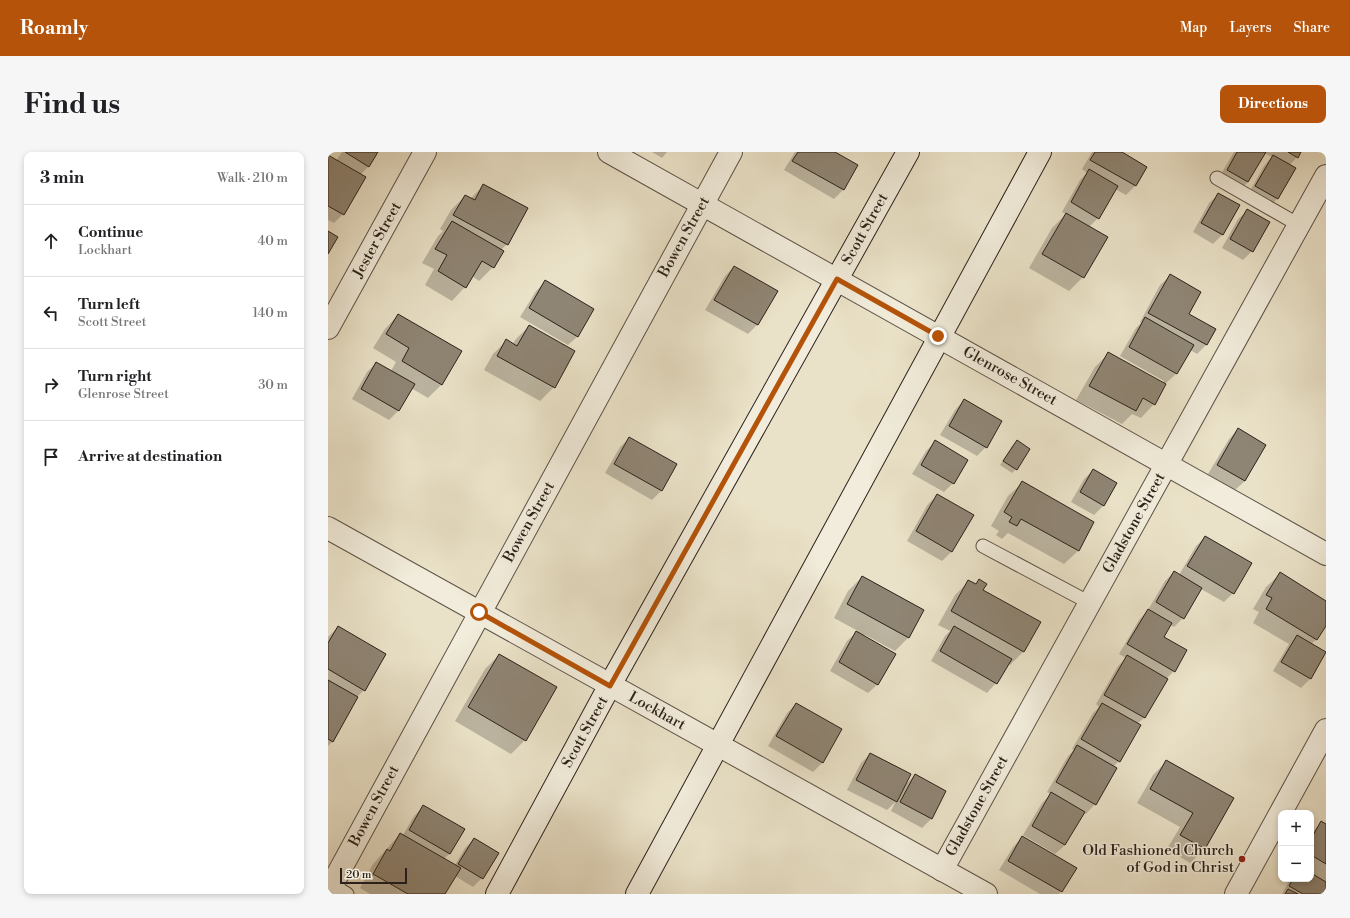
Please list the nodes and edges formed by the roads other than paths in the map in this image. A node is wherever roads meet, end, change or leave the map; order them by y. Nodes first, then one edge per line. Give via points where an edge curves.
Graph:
1 (425, 152) edge
2 (609, 152) edge
3 (731, 152) edge
4 (908, 152) edge
5 (1040, 152) edge
6 (1326, 176) edge
7 (1216, 178) dead end
8 (702, 204) junction
9 (1299, 225) junction
10 (837, 279) junction
11 (328, 328) edge
12 (938, 336) junction
13 (1167, 464) junction
14 (328, 528) edge
15 (984, 546) dead end
16 (1326, 554) edge
17 (1090, 603) junction
18 (479, 612) junction
19 (610, 686) junction
20 (1326, 730) edge
21 (718, 745) junction
22 (942, 870) junction
23 (336, 890) edge
24 (497, 894) edge
25 (637, 894) edge
26 (986, 894) edge
27 (1236, 894) edge

1 - 11 street, Jester Street
2 - 8 street, Glenrose Street
3 - 8 street, Bowen Street
4 - 10 street, Scott Street
5 - 12 street
6 - 9 street, Gladstone Street
7 - 9 lane
8 - 10 street, Glenrose Street
8 - 18 street, Bowen Street
9 - 13 street, Gladstone Street
10 - 12 street, Glenrose Street
10 - 19 street, Scott Street
12 - 13 street, Glenrose Street
12 - 21 street
13 - 16 street, Glenrose Street
13 - 17 street, Gladstone Street
14 - 18 street, Lockhart
15 - 17 lane
17 - 22 street, Gladstone Street
18 - 19 street, Lockhart
18 - 23 street, Bowen Street
19 - 21 street, Lockhart
19 - 24 street, Scott Street
20 - 27 street
21 - 22 street, Lockhart
21 - 25 street
22 - 26 street, Lockhart

